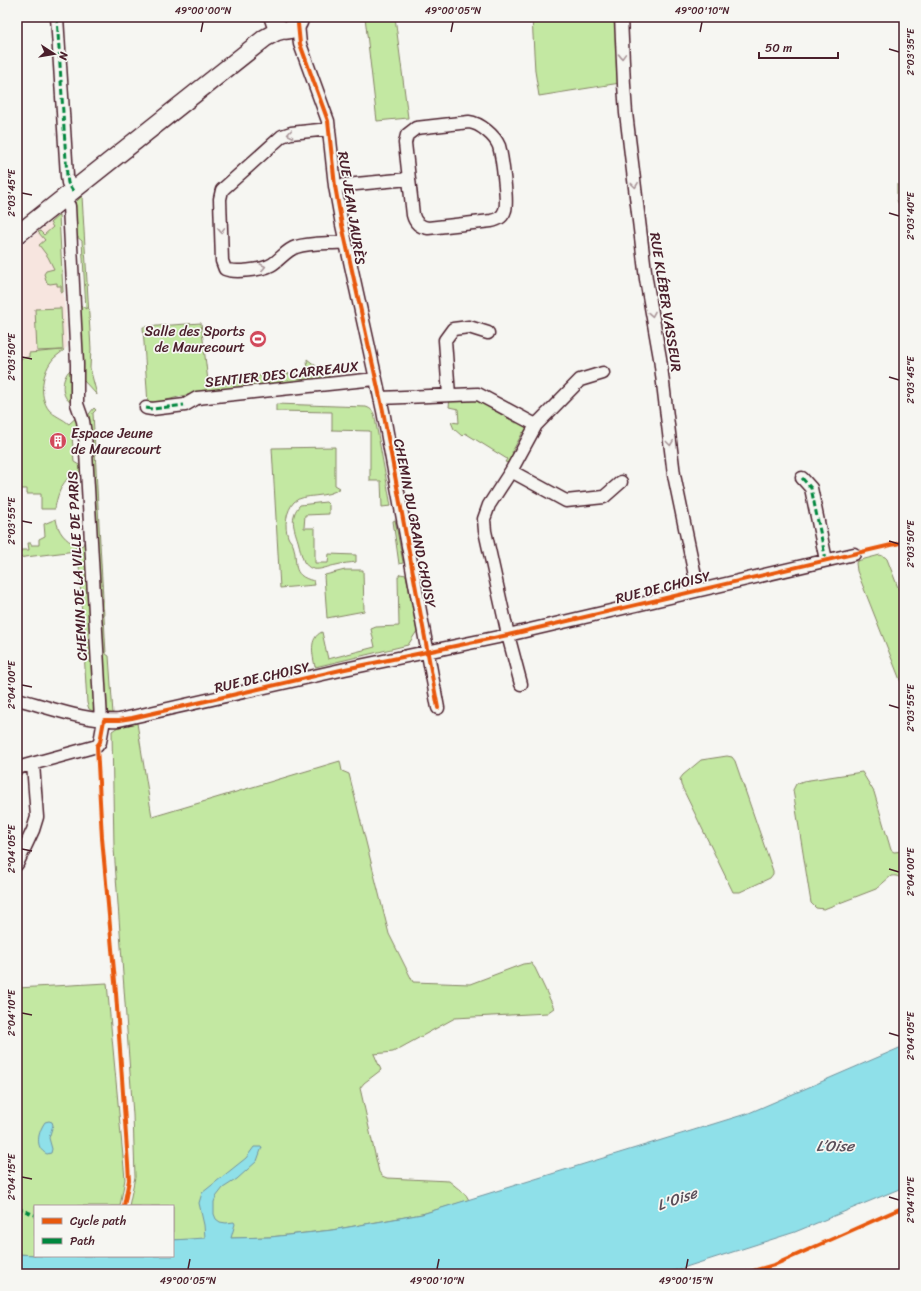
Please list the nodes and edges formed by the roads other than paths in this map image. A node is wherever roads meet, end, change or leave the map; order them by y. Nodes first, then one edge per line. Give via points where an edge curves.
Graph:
1 (57, 17) edge
2 (621, 17) edge
3 (286, 23) edge
4 (329, 129) junction
5 (409, 179) junction
6 (336, 186) junction
7 (68, 191) junction
8 (17, 234) edge
9 (345, 242) junction
10 (488, 334) dead end
11 (603, 373) dead end
12 (375, 379) junction
13 (449, 395) junction
14 (380, 398) junction
15 (146, 408) dead end
16 (536, 425) junction
17 (511, 471) junction
18 (802, 478) dead end
19 (621, 482) dead end
20 (854, 554) dead end
21 (826, 560) junction
22 (698, 590) junction
23 (508, 635) junction
24 (428, 652) junction
25 (521, 684) dead end
26 (17, 699) edge
27 (438, 708) dead end
28 (103, 720) junction
29 (34, 764) junction
30 (17, 768) edge
31 (17, 864) edge

1 - 7 street, CHEMIN DE LA VILLE DE PARIS
2 -> 22 street, RUE KLÉBER VASSEUR via 625,98 646,278 660,358 674,475
3 - 4 street, RUE JEAN JAURÈS via 300,44
3 - 7 main road
4 - 6 street, RUE JEAN JAURÈS
4 -> 9 street via 282,136 222,190 222,261 225,269 232,271 265,268 296,247
5 - 5 street via 413,215 422,227 491,221 500,218 505,211 506,199 499,146 480,126 472,123 420,127 410,132 405,144
5 - 6 street
6 - 9 street, RUE JEAN JAURÈS
7 - 8 main road
7 - 28 street, CHEMIN DE LA VILLE DE PARIS via 78,404 85,434
9 - 12 street, RUE JEAN JAURÈS
10 - 13 street via 469,327 453,329 445,340
11 - 16 street via 580,380
12 - 14 street, RUE JEAN JAURÈS
12 - 15 street, SENTIER DES CARREAUX via 197,398 184,405
13 - 14 street
13 - 16 street via 483,395
14 - 24 street, CHEMIN DU GRAND CHOISY
16 - 17 street
17 - 19 street via 566,501 604,497
17 - 23 street via 484,519
18 - 21 street via 811,488
20 - 21 street, RUE DE CHOISY
21 - 22 street, RUE DE CHOISY
22 - 23 street, RUE DE CHOISY
23 - 24 street, RUE DE CHOISY
23 - 25 street
24 - 27 street
24 - 28 street, RUE DE CHOISY via 132,718
26 - 28 street, RUE DE CHOISY
28 - 29 street, CHEMIN DE LA VILLE DE PARIS via 98,746
29 - 30 street
29 - 31 street via 37,817

